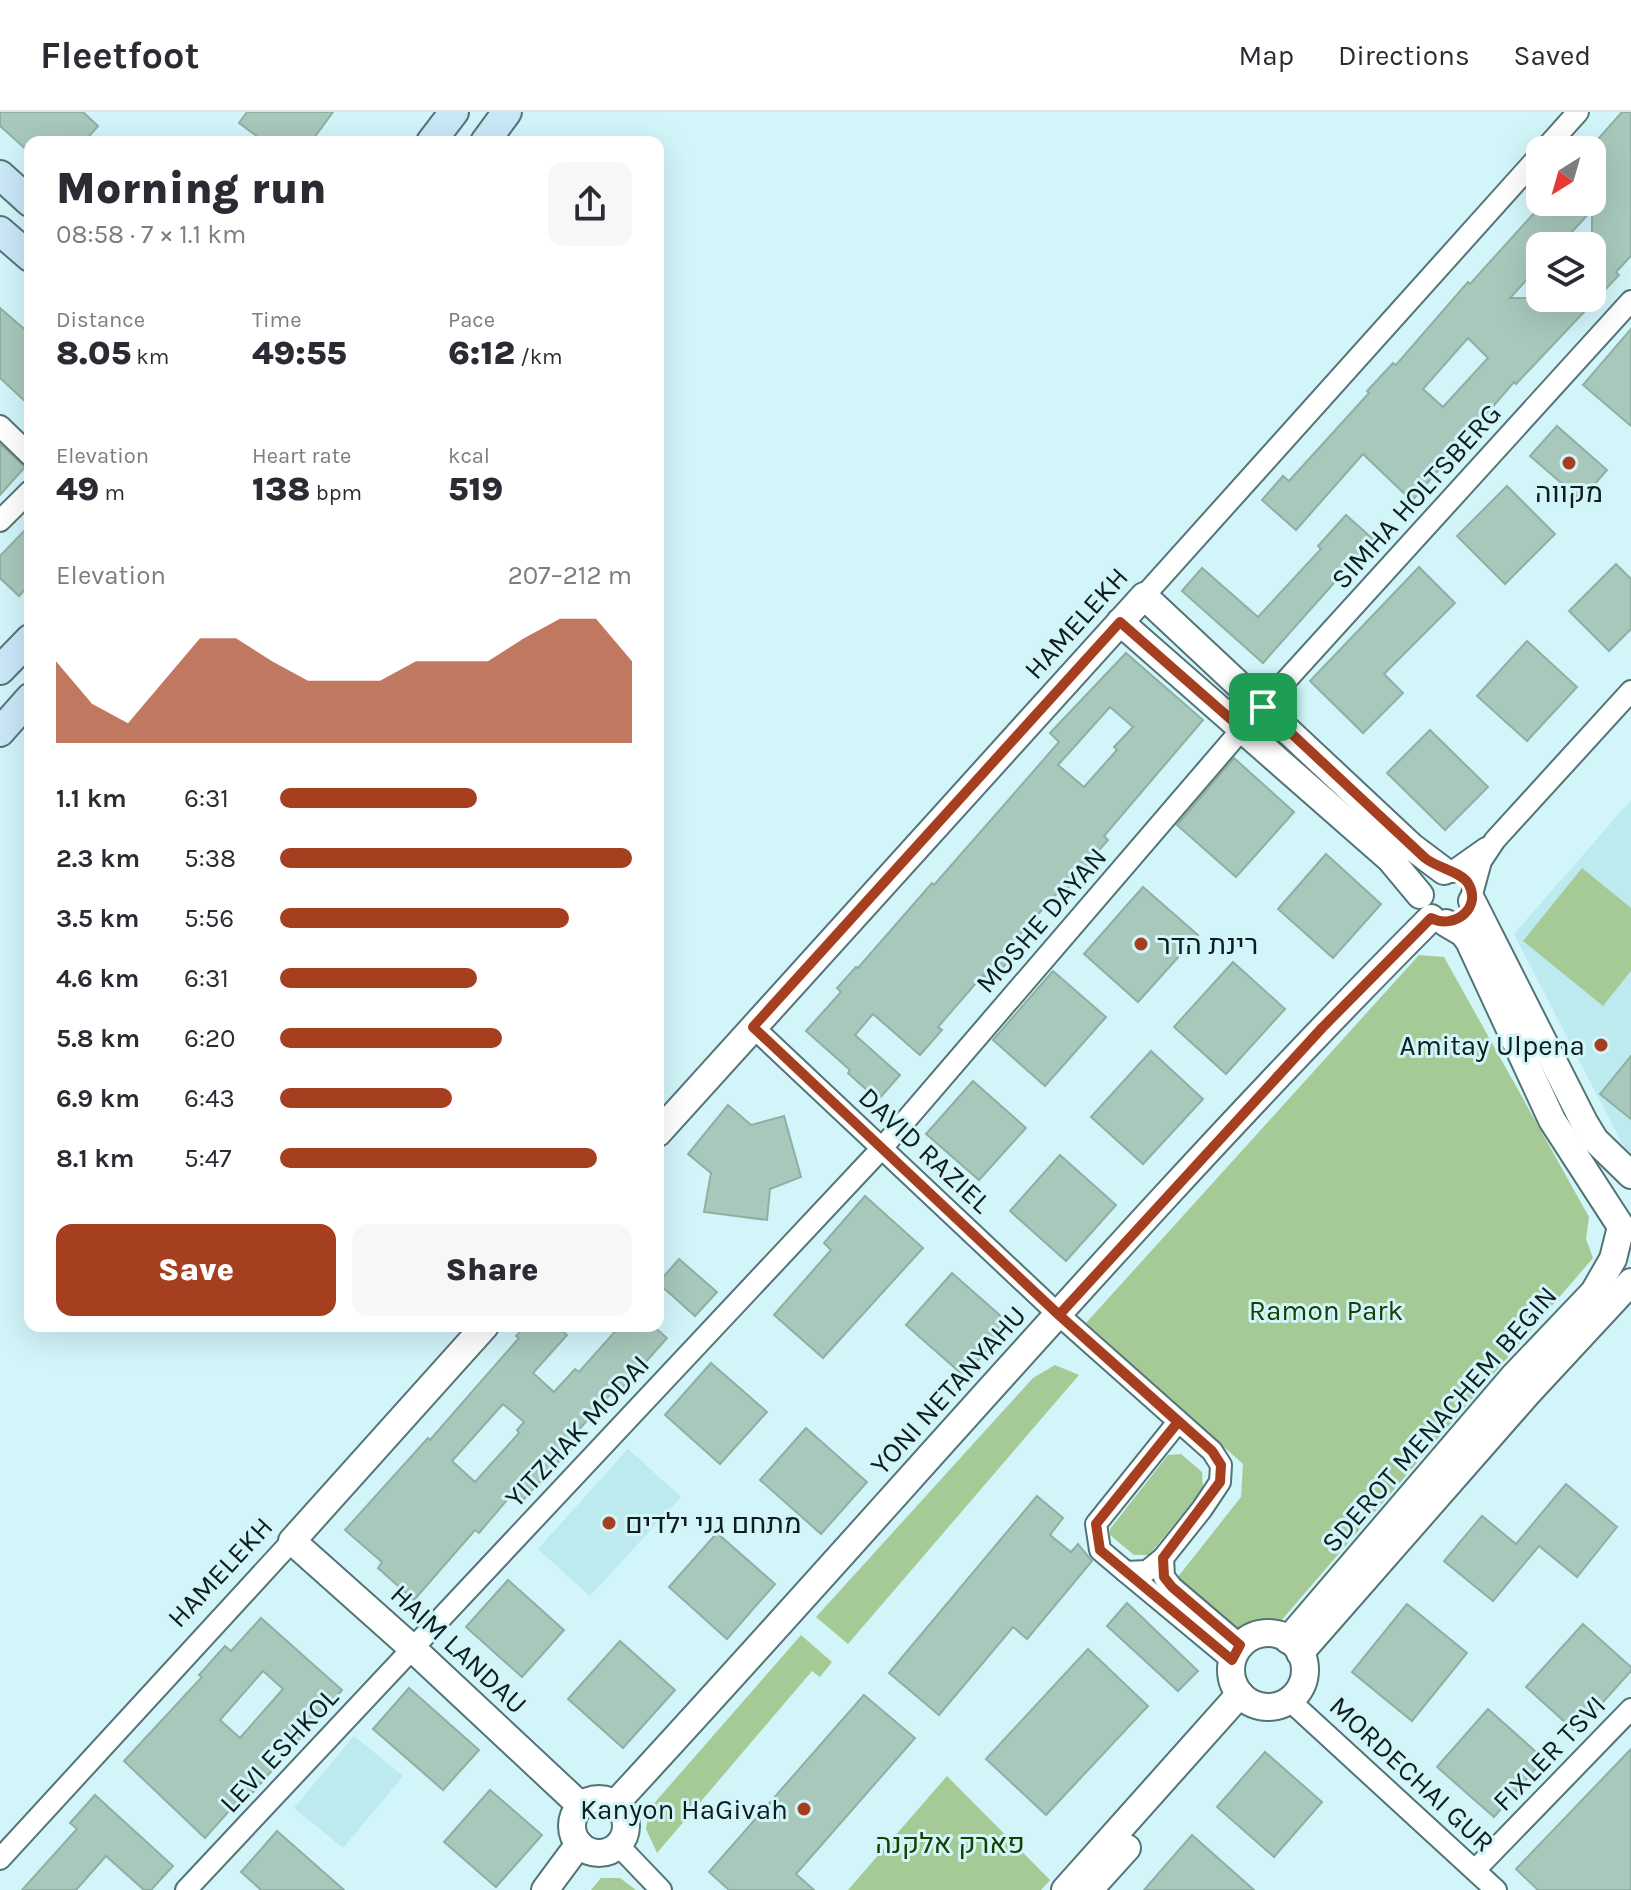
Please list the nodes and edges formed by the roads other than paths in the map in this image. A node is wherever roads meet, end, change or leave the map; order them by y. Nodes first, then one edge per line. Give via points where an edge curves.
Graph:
1 (454, 112) edge
2 (507, 112) edge
3 (1578, 112) edge
4 (436, 136) edge
5 (489, 136) edge
6 (1557, 136) edge
7 (1526, 171) edge
8 (0, 175) edge
9 (24, 197) edge
10 (0, 231) edge
11 (24, 252) edge
12 (1631, 301) edge
13 (0, 426) edge
14 (24, 449) edge
15 (24, 497) edge
16 (0, 521) edge
17 (1144, 596) junction
18 (1120, 622) junction
19 (24, 645) edge
20 (0, 670) edge
21 (1631, 691) edge
22 (24, 705) edge
23 (1263, 707) junction
24 (1242, 729) junction
25 (0, 732) edge
26 (1495, 840) junction
27 (1448, 871) junction
28 (1472, 898) junction
29 (1432, 912) junction
30 (753, 1027) junction
31 (664, 1126) edge
32 (882, 1148) junction
33 (1631, 1175) edge
34 (1631, 1199) edge
35 (1620, 1228) junction
36 (1631, 1255) edge
37 (1631, 1282) edge
38 (1059, 1315) junction
39 (480, 1332) edge
40 (1178, 1422) junction
41 (292, 1541) junction
42 (1163, 1558) junction
43 (1126, 1572) junction
44 (1294, 1646) junction
45 (412, 1648) junction
46 (1236, 1653) junction
47 (1246, 1699) junction
48 (1289, 1700) junction
49 (1631, 1709) edge
50 (615, 1804) junction
51 (581, 1806) junction
52 (579, 1844) junction
53 (618, 1845) junction
54 (0, 1859) edge
55 (1475, 1870) junction
56 (186, 1890) edge
57 (545, 1890) edge
58 (661, 1890) edge
59 (1065, 1890) edge
60 (1089, 1890) edge
61 (1496, 1890) edge

1 - 4 main road
2 - 5 main road
3 - 6 street
7 - 17 street, HAMELEKH
8 - 9 main road
10 - 11 main road
12 - 23 street, SIMHA HOLTSBERG
13 - 14 street
15 - 16 street
17 - 18 street, HAMELEKH
17 - 23 street
18 - 24 street
18 - 30 street, HAMELEKH
19 - 20 main road
21 - 26 street
22 - 25 main road
23 - 24 street, SIMHA HOLTSBERG
23 - 27 street via 1412,847
24 - 29 street via 1390,859
24 - 32 street, MOSHE DAYAN
26 - 27 street
26 - 28 street via 1481,861
27 - 28 street via 1465,879
27 - 29 street via 1426,880
28 - 29 street via 1465,914 1453,922
28 - 33 street via 1584,1122
29 - 35 street via 1469,941 1552,1120
29 - 38 street, YONI NETANYAHU
30 - 31 street, HAMELEKH
30 - 32 street, DAVID RAZIEL
32 - 38 street, DAVID RAZIEL
32 - 45 street, YITZHAK MODAI
34 - 35 street, SDEROT MENACHEM BEGIN
35 - 36 street
35 - 44 street, SDEROT MENACHEM BEGIN via 1613,1259 1594,1292 1514,1376
37 - 44 street, SDEROT MENACHEM BEGIN
38 - 40 street
38 - 50 street, YONI NETANYAHU
39 - 41 street, HAMELEKH
40 - 42 street via 1212,1451 1221,1465 1220,1482
40 - 43 street via 1096,1524 1100,1550
41 - 45 street, HAIM LANDAU
41 - 54 street, HAMELEKH
42 - 43 street via 1147,1571
42 - 46 street via 1164,1577
43 - 46 street
44 - 46 street via 1268,1633 1258,1634
44 - 48 street via 1304,1663 1302,1684
45 - 51 street, HAIM LANDAU
45 - 56 street, LEVI ESHKOL
46 - 47 street via 1231,1672
47 - 48 street via 1265,1707
47 - 59 street
47 - 60 street
48 - 55 street, MORDECHAI GUR
49 - 55 street, FIXLER TSVI
50 - 51 street via 598,1799
50 - 53 street via 626,1828
51 - 52 street via 572,1822
52 - 53 street via 596,1853
52 - 57 street
53 - 58 street
55 - 61 street, MORDECHAI GUR

